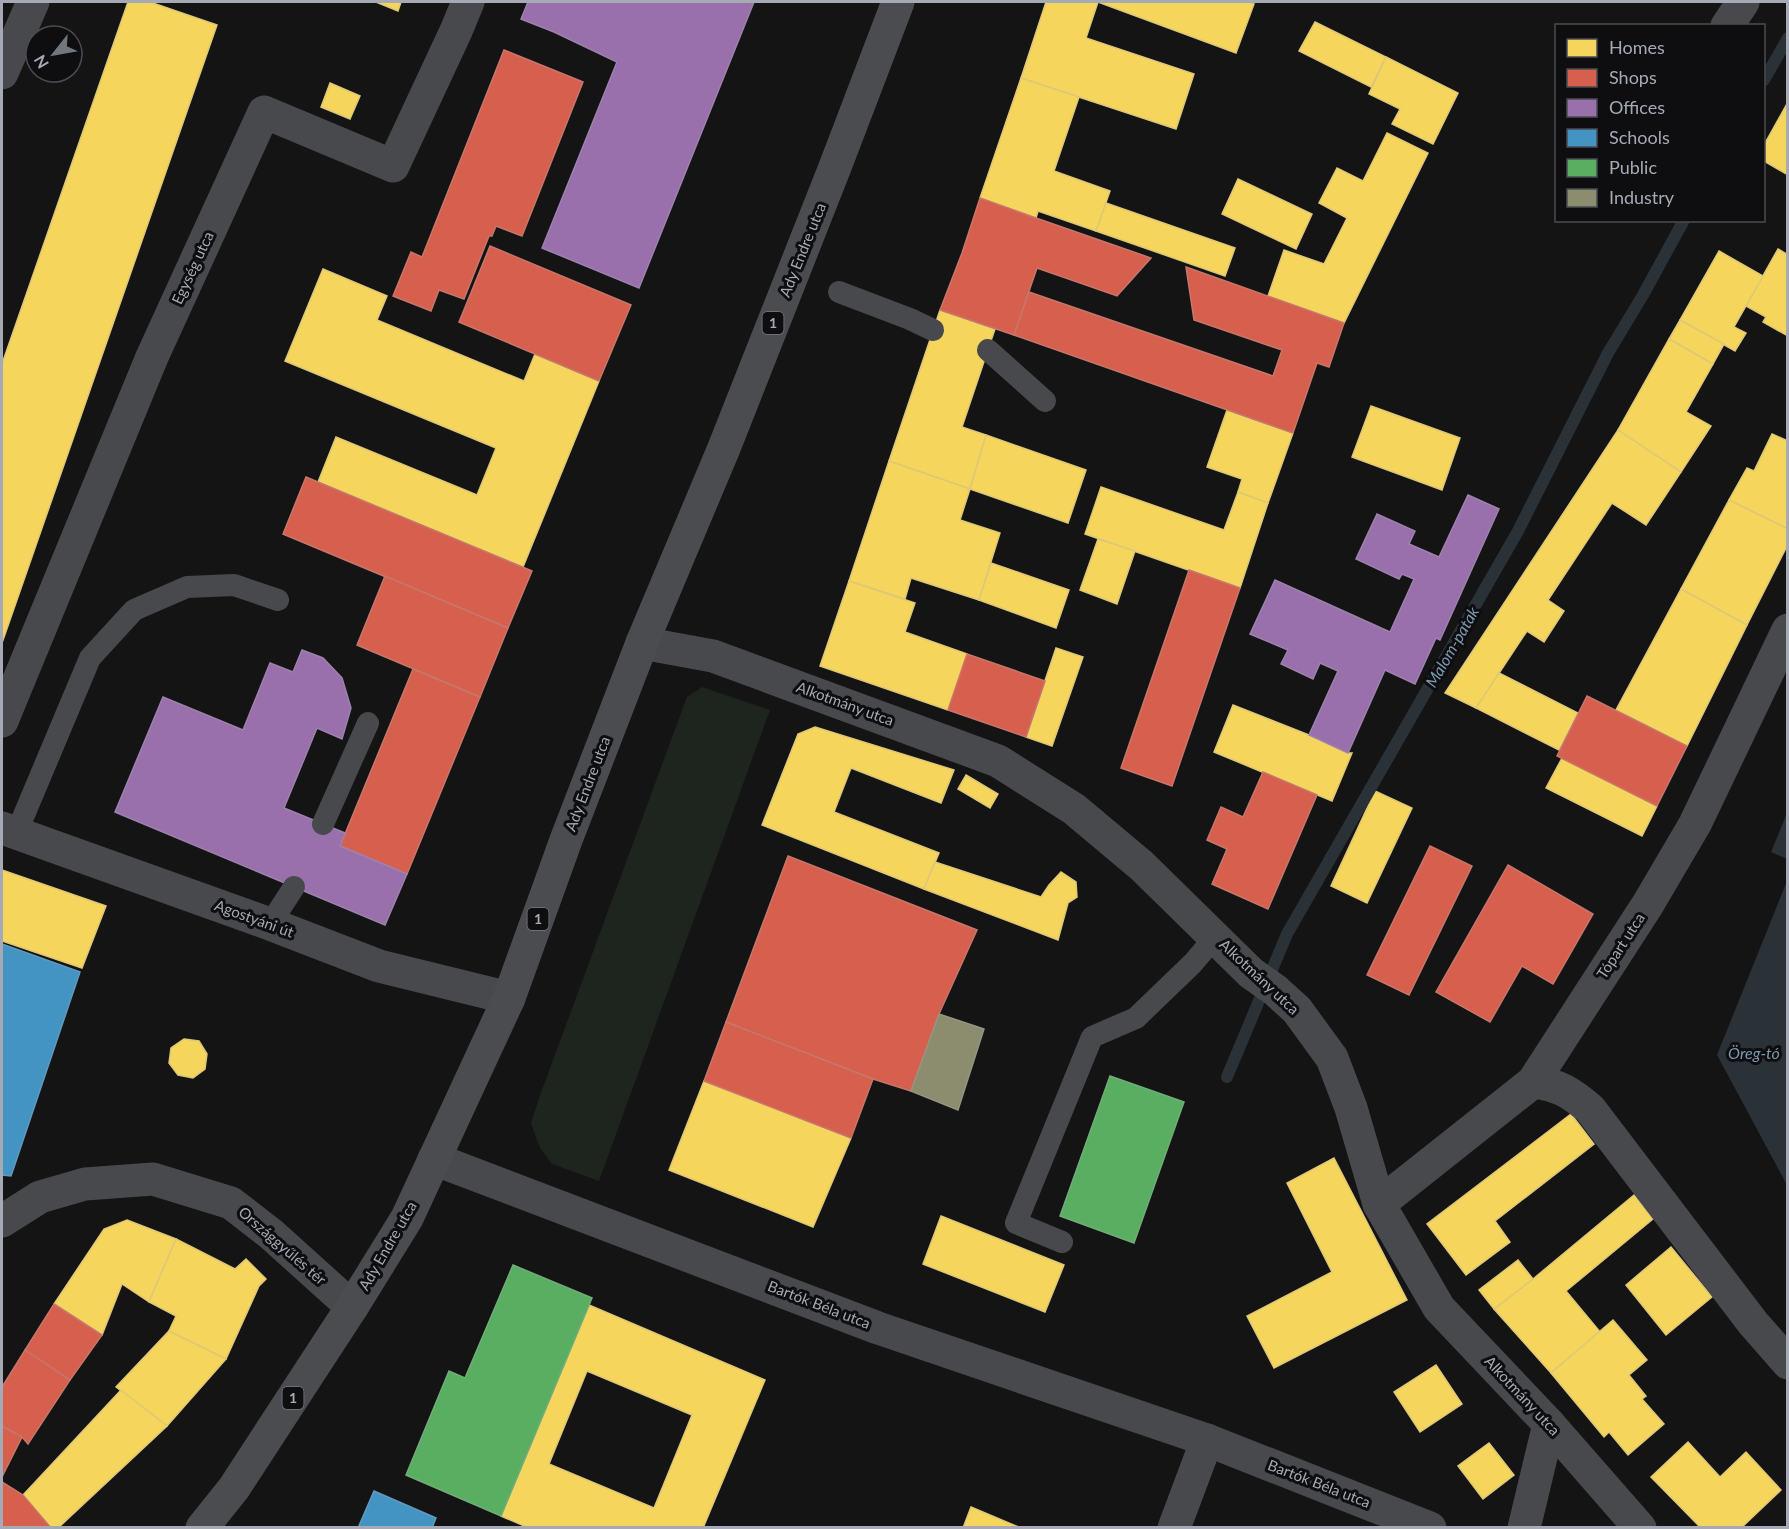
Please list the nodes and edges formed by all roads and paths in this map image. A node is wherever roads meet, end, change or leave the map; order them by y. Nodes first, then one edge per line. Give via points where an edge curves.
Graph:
1 (33, 2) edge
2 (468, 2) edge
3 (898, 2) edge
4 (1743, 2) edge
5 (1728, 24) edge
6 (2, 73) edge
7 (839, 292) dead end
8 (933, 330) dead end
9 (988, 350) dead end
10 (1045, 401) dead end
11 (278, 600) dead end
12 (1788, 630) edge
13 (642, 643) junction
14 (2, 721) edge
15 (368, 723) dead end
16 (323, 824) dead end
17 (9, 831) edge
18 (294, 887) dead end
19 (270, 924) junction
20 (1215, 937) junction
21 (509, 998) junction
22 (1533, 1082) junction
23 (434, 1159) junction
24 (1379, 1204) junction
25 (2, 1221) edge
26 (1062, 1242) dead end
27 (352, 1307) junction
28 (1788, 1363) edge
29 (1549, 1424) junction
30 (1207, 1440) junction
31 (202, 1527) edge
32 (1174, 1527) edge
33 (1431, 1527) edge
34 (1524, 1527) edge
35 (1640, 1527) edge

1 - 6 street
2 - 14 street, Egység utca via 393,166 264,112 152,357
3 - 13 main road, Ady Endre utca / 1 via 732,426
4 - 5 street
7 - 8 lane
9 - 10 lane
11 - 17 lane via 234,585 187,587 134,610 90,658
12 - 22 street, Tópart utca via 1695,824
13 - 20 street, Alkotmány utca via 713,656 999,761 1074,809 1142,866
13 - 21 main road, Ady Endre utca / 1
15 - 16 lane
17 - 19 street, Agostyáni út
18 - 19 lane
19 - 21 street, Agostyáni út via 379,966
20 - 24 street, Alkotmány utca via 1297,1010 1332,1058
20 - 26 lane via 1136,1018 1092,1037 1016,1223
21 - 23 main road, Ady Endre utca / 1
22 - 24 street, Tópart utca
22 - 28 street via 1569,1092 1590,1109 1753,1323
23 - 27 main road, Ady Endre utca / 1 via 407,1218
23 - 30 street, Bartók Béla utca via 878,1328
24 - 29 street, Alkotmány utca via 1439,1308
25 - 27 street, Országgyűlés tér via 40,1197 86,1184 153,1179 231,1203
27 - 31 main road, Ady Endre utca / 1 via 234,1488
29 - 34 street
29 - 35 street, Alkotmány utca
30 - 32 street
30 - 33 street, Bartók Béla utca

